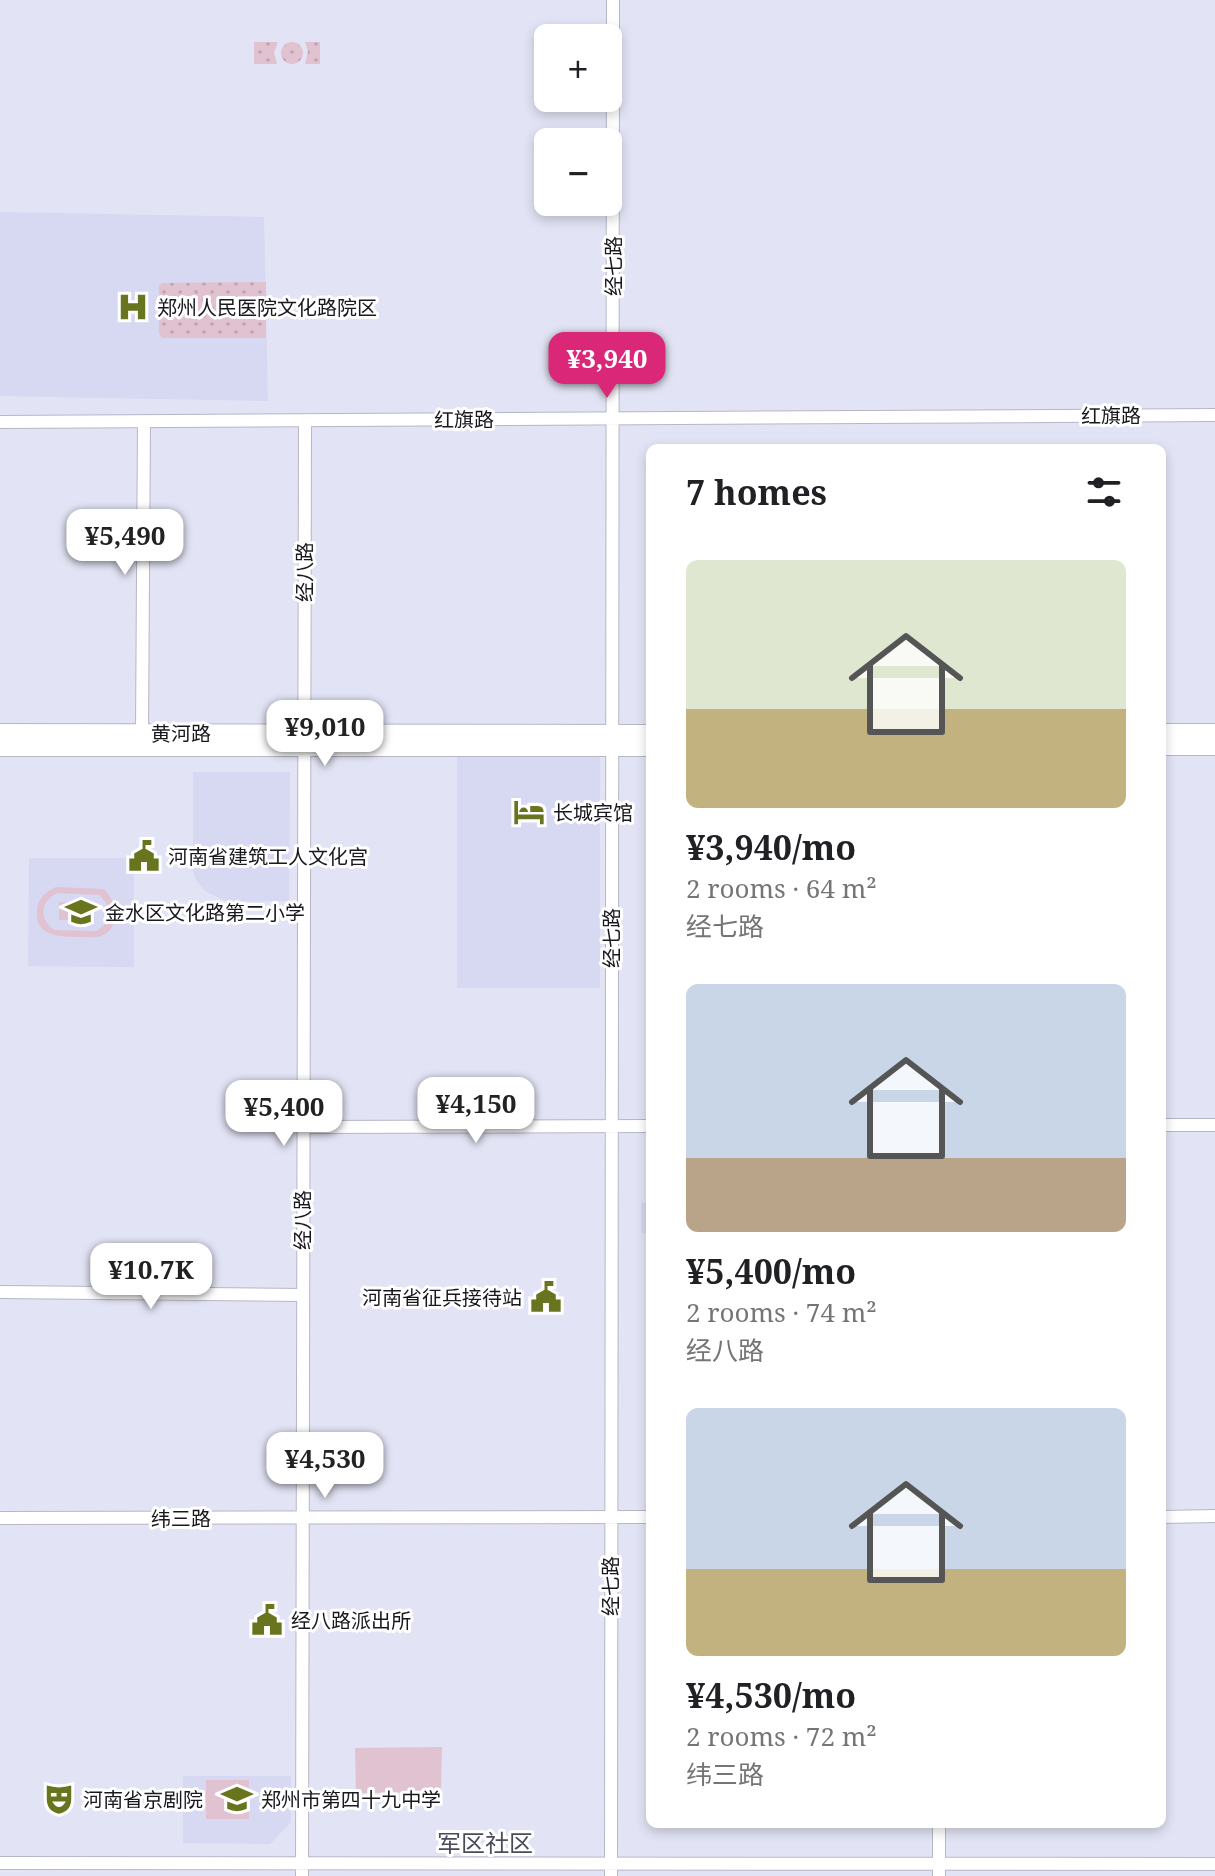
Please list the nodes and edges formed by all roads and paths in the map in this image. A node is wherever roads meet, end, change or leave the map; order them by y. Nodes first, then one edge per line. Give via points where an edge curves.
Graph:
1 (613, 0) edge
2 (1215, 415) edge
3 (612, 418) junction
4 (305, 420) junction
5 (144, 421) junction
6 (0, 422) edge
7 (0, 732) edge
8 (1166, 732) edge
9 (1215, 732) edge
10 (142, 733) junction
11 (646, 734) edge
12 (612, 740) junction
13 (304, 741) junction
14 (646, 747) edge
15 (1166, 747) edge
16 (1215, 747) edge
17 (0, 748) edge
18 (1166, 1125) edge
19 (1215, 1125) edge
20 (611, 1126) junction
21 (646, 1126) edge
22 (302, 1127) junction
23 (0, 1292) edge
24 (302, 1295) junction
25 (1215, 1516) edge
26 (610, 1517) junction
27 (646, 1517) edge
28 (1166, 1517) edge
29 (0, 1518) edge
30 (302, 1518) junction
31 (939, 1828) edge
32 (0, 1863) edge
33 (1215, 1864) edge
34 (302, 1870) edge
35 (611, 1870) edge
36 (939, 1870) edge

1 - 3 street, 经七路
2 - 3 street, 红旗路
3 - 4 street, 红旗路
3 - 12 street, 经七路
4 - 5 street, 红旗路
4 - 13 street, 经八路
5 - 6 street, 红旗路
5 - 10 street
7 - 10 main road, 黄河路
8 - 9 main road
10 - 13 main road, 黄河路
11 - 12 main road, 黄河路
12 - 13 main road, 黄河路
12 - 14 main road, 黄河路
12 - 20 street, 经七路
13 - 17 main road, 黄河路
13 - 22 street, 经八路
15 - 16 main road
18 - 19 street
20 - 21 street
20 - 22 street
20 - 26 street, 经七路
22 - 24 street, 经八路
23 - 24 street
24 - 30 street, 经八路
25 - 28 street
26 - 27 street, 纬三路
26 - 30 street, 纬三路
26 - 35 street, 经七路
29 - 30 street, 纬三路
30 - 34 street, 经八路
31 - 36 street
32 - 34 street
33 - 36 street
34 - 35 street
35 - 36 street

